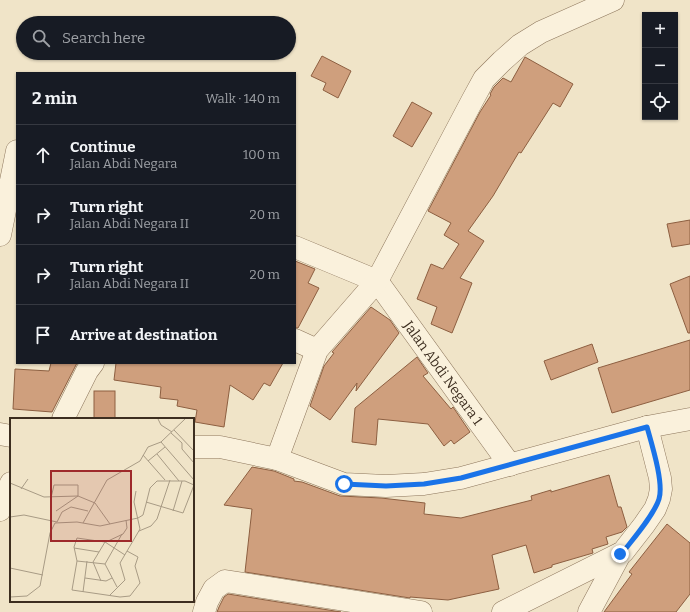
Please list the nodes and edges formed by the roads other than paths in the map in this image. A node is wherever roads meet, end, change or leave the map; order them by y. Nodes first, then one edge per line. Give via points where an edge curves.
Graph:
1 (613, 0) edge
2 (16, 156) edge
3 (0, 236) edge
4 (16, 238) edge
5 (296, 247) edge
6 (377, 282) junction
7 (296, 340) edge
8 (317, 350) junction
9 (92, 364) edge
10 (64, 418) edge
11 (690, 419) edge
12 (647, 427) junction
13 (0, 434) edge
14 (10, 436) edge
15 (194, 447) edge
16 (277, 459) junction
17 (510, 465) junction
18 (10, 485) edge
19 (0, 510) edge
20 (620, 554) junction
21 (204, 612) edge
22 (421, 612) edge
23 (503, 612) edge
24 (589, 612) edge

1 - 6 street via 541,32 520,45 484,79
2 - 3 street
3 - 4 street
5 - 6 street
6 - 8 street
6 - 17 street, Jalan Abdi Negara 1
7 - 8 street
8 - 16 street
9 - 10 street
11 - 12 street
12 - 17 street
12 - 20 street via 660,478 659,499 644,525
13 - 14 street
15 - 16 street via 220,447
16 - 17 street via 344,484 386,486 424,484 461,478
18 - 19 street
20 - 23 street
20 - 24 street
21 - 22 street via 214,589 225,582

